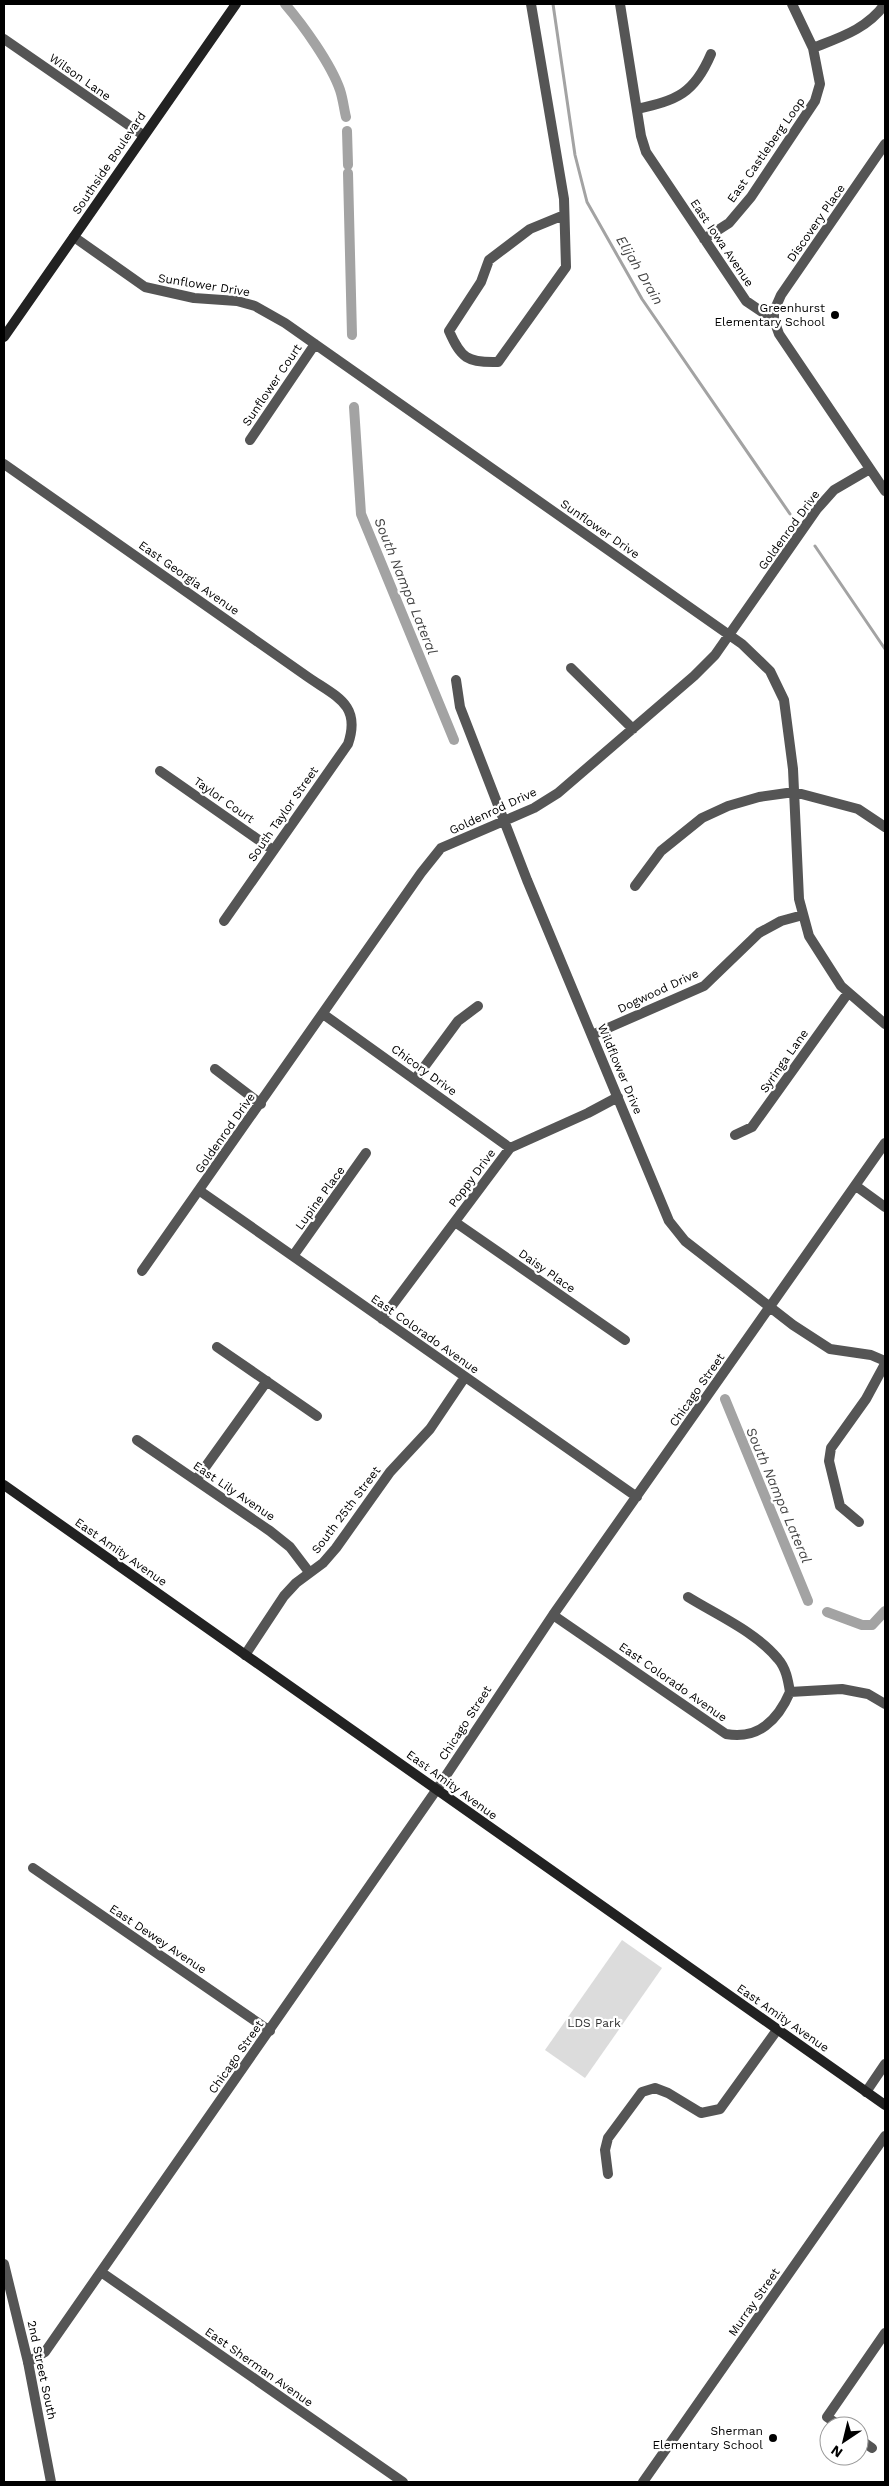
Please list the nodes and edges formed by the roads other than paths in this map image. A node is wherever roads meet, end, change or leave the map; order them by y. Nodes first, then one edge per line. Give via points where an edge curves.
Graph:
1 (236, 4) edge
2 (531, 4) edge
3 (620, 4) edge
4 (792, 4) edge
5 (885, 4) edge
6 (4, 39) edge
7 (814, 48) junction
8 (711, 54) dead end
9 (637, 109) junction
10 (143, 135) junction
11 (885, 144) edge
12 (564, 214) junction
13 (74, 237) junction
14 (704, 239) junction
15 (774, 320) junction
16 (4, 338) edge
17 (315, 344) junction
18 (250, 440) dead end
19 (4, 464) edge
20 (870, 469) junction
21 (885, 490) edge
22 (729, 635) junction
23 (571, 668) dead end
24 (456, 680) dead end
25 (353, 718) joint
26 (633, 729) junction
27 (160, 771) dead end
28 (794, 792) junction
29 (505, 821) junction
30 (885, 827) edge
31 (273, 850) junction
32 (635, 886) dead end
33 (803, 915) junction
34 (224, 921) dead end
35 (848, 993) junction
36 (478, 1006) dead end
37 (323, 1014) junction
38 (885, 1024) edge
39 (592, 1035) junction
40 (215, 1069) dead end
41 (416, 1078) junction
42 (618, 1096) junction
43 (260, 1104) junction
44 (735, 1135) dead end
45 (885, 1143) edge
46 (510, 1148) junction
47 (366, 1153) dead end
48 (856, 1186) junction
49 (200, 1191) junction
50 (885, 1207) edge
51 (455, 1222) junction
52 (293, 1256) junction
53 (142, 1271) dead end
54 (771, 1307) junction
55 (382, 1319) junction
56 (626, 1340) dead end
57 (217, 1347) dead end
58 (885, 1363) edge
59 (465, 1377) junction
60 (267, 1381) junction
61 (317, 1416) dead end
62 (137, 1440) dead end
63 (196, 1480) junction
64 (4, 1485) edge
65 (636, 1496) junction
66 (859, 1522) dead end
67 (309, 1572) junction
68 (688, 1597) dead end
69 (553, 1615) junction
70 (245, 1655) junction
71 (790, 1692) junction
72 (885, 1704) edge
73 (437, 1789) junction
74 (33, 1868) dead end
75 (777, 2030) junction
76 (270, 2031) junction
77 (885, 2064) edge
78 (866, 2092) junction
79 (885, 2105) edge
80 (885, 2136) edge
81 (608, 2174) dead end
82 (4, 2264) edge
83 (101, 2272) junction
84 (885, 2333) edge
85 (28, 2362) junction
86 (828, 2416) edge
87 (869, 2446) edge
88 (872, 2448) dead end
89 (51, 2482) edge
90 (403, 2482) edge
91 (643, 2482) edge

1 - 10 main road, Southside Boulevard
2 - 12 street
3 - 9 street, East Iowa Avenue
4 - 7 street, East Castleberg Loop
5 - 7 street via 855,32
6 - 10 street, Wilson Lane
7 - 14 street, East Castleberg Loop via 820,84 816,100 751,198 729,223
8 - 9 street via 685,93 667,102
9 - 14 street, East Iowa Avenue via 646,152
10 - 13 main road, Southside Boulevard
11 - 15 street, Discovery Place via 781,295
12 - 12 street via 566,267 498,362 476,362 457,350 449,330 482,282 489,260 530,228
13 - 16 main road, Southside Boulevard
13 - 17 street, Sunflower Drive via 145,287 255,306
14 - 15 street, East Iowa Avenue via 746,301
15 - 20 street via 779,334
17 - 18 street, Sunflower Court
17 - 22 street, Sunflower Drive
19 - 25 street, East Georgia Avenue via 345,704
20 - 21 street
20 - 22 street, Goldenrod Drive via 834,490 817,509
22 - 26 street, Goldenrod Drive via 694,676
22 - 28 street, Sunflower Drive via 770,671 784,700
23 - 26 street
24 - 29 street, Wildflower Drive via 460,707
25 - 31 street, South Taylor Street via 348,744
26 - 29 street, Goldenrod Drive via 558,793
27 - 31 street, Taylor Court
28 - 30 street via 858,809
28 - 32 street via 758,797 702,818 661,851
28 - 33 street, Sunflower Drive via 799,899
29 - 37 street, Goldenrod Drive via 442,848
29 - 39 street, Wildflower Drive
31 - 34 street, South Taylor Street
33 - 35 street, Sunflower Drive via 809,936 820,956
33 - 39 street, Dogwood Drive via 780,921 758,933 704,986
35 - 38 street, Sunflower Drive
35 - 44 street, Syringa Lane via 752,1127
36 - 41 street via 458,1021
37 - 41 street, Chicory Drive
37 - 43 street, Goldenrod Drive
39 - 42 street, Wildflower Drive
40 - 43 street
41 - 46 street, Chicory Drive
42 - 46 street, Poppy Drive
42 - 54 street, Wildflower Drive via 669,1221 685,1241
43 - 49 street, Goldenrod Drive
45 - 48 street, Chicago Street
46 - 51 street, Poppy Drive
47 - 52 street, Lupine Place
48 - 50 street
48 - 54 street, Chicago Street
49 - 52 street, East Colorado Avenue
49 - 53 street, Goldenrod Drive
51 - 55 street, Poppy Drive
51 - 56 street, Daisy Place
52 - 55 street, East Colorado Avenue
54 - 58 street, Wildflower Drive via 830,1349 871,1355
54 - 65 street, Chicago Street
55 - 59 street, East Colorado Avenue
57 - 60 street
58 - 66 street via 866,1399 830,1448 840,1506
59 - 65 street, East Colorado Avenue
59 - 67 street, South 25th Street via 430,1429 390,1472 336,1548
60 - 61 street
60 - 63 street
62 - 63 street, East Lily Avenue
63 - 67 street, East Lily Avenue via 290,1547
64 - 70 main road, East Amity Avenue
65 - 69 street, Chicago Street
67 - 70 street, South 25th Street via 284,1596
68 - 71 street via 753,1637 779,1659 788,1675
69 - 71 street, East Colorado Avenue via 726,1734 738,1736 756,1732 770,1724 783,1708
69 - 73 street, Chicago Street
70 - 73 main road, East Amity Avenue
71 - 72 street via 842,1689 868,1694
73 - 75 main road, East Amity Avenue
73 - 76 street, Chicago Street
74 - 76 street, East Dewey Avenue
75 - 78 main road, East Amity Avenue
75 - 81 street via 720,2109 702,2113 655,2088 642,2092 608,2138 605,2150
76 - 83 street, Chicago Street
77 - 78 street
78 - 79 main road, East Amity Avenue
80 - 91 street, Murray Street
82 - 85 street, 2nd Street South
83 - 85 street, Chicago Street via 46,2352
83 - 90 street, East Sherman Avenue
84 - 86 street
85 - 89 street, 2nd Street South
87 - 88 street

